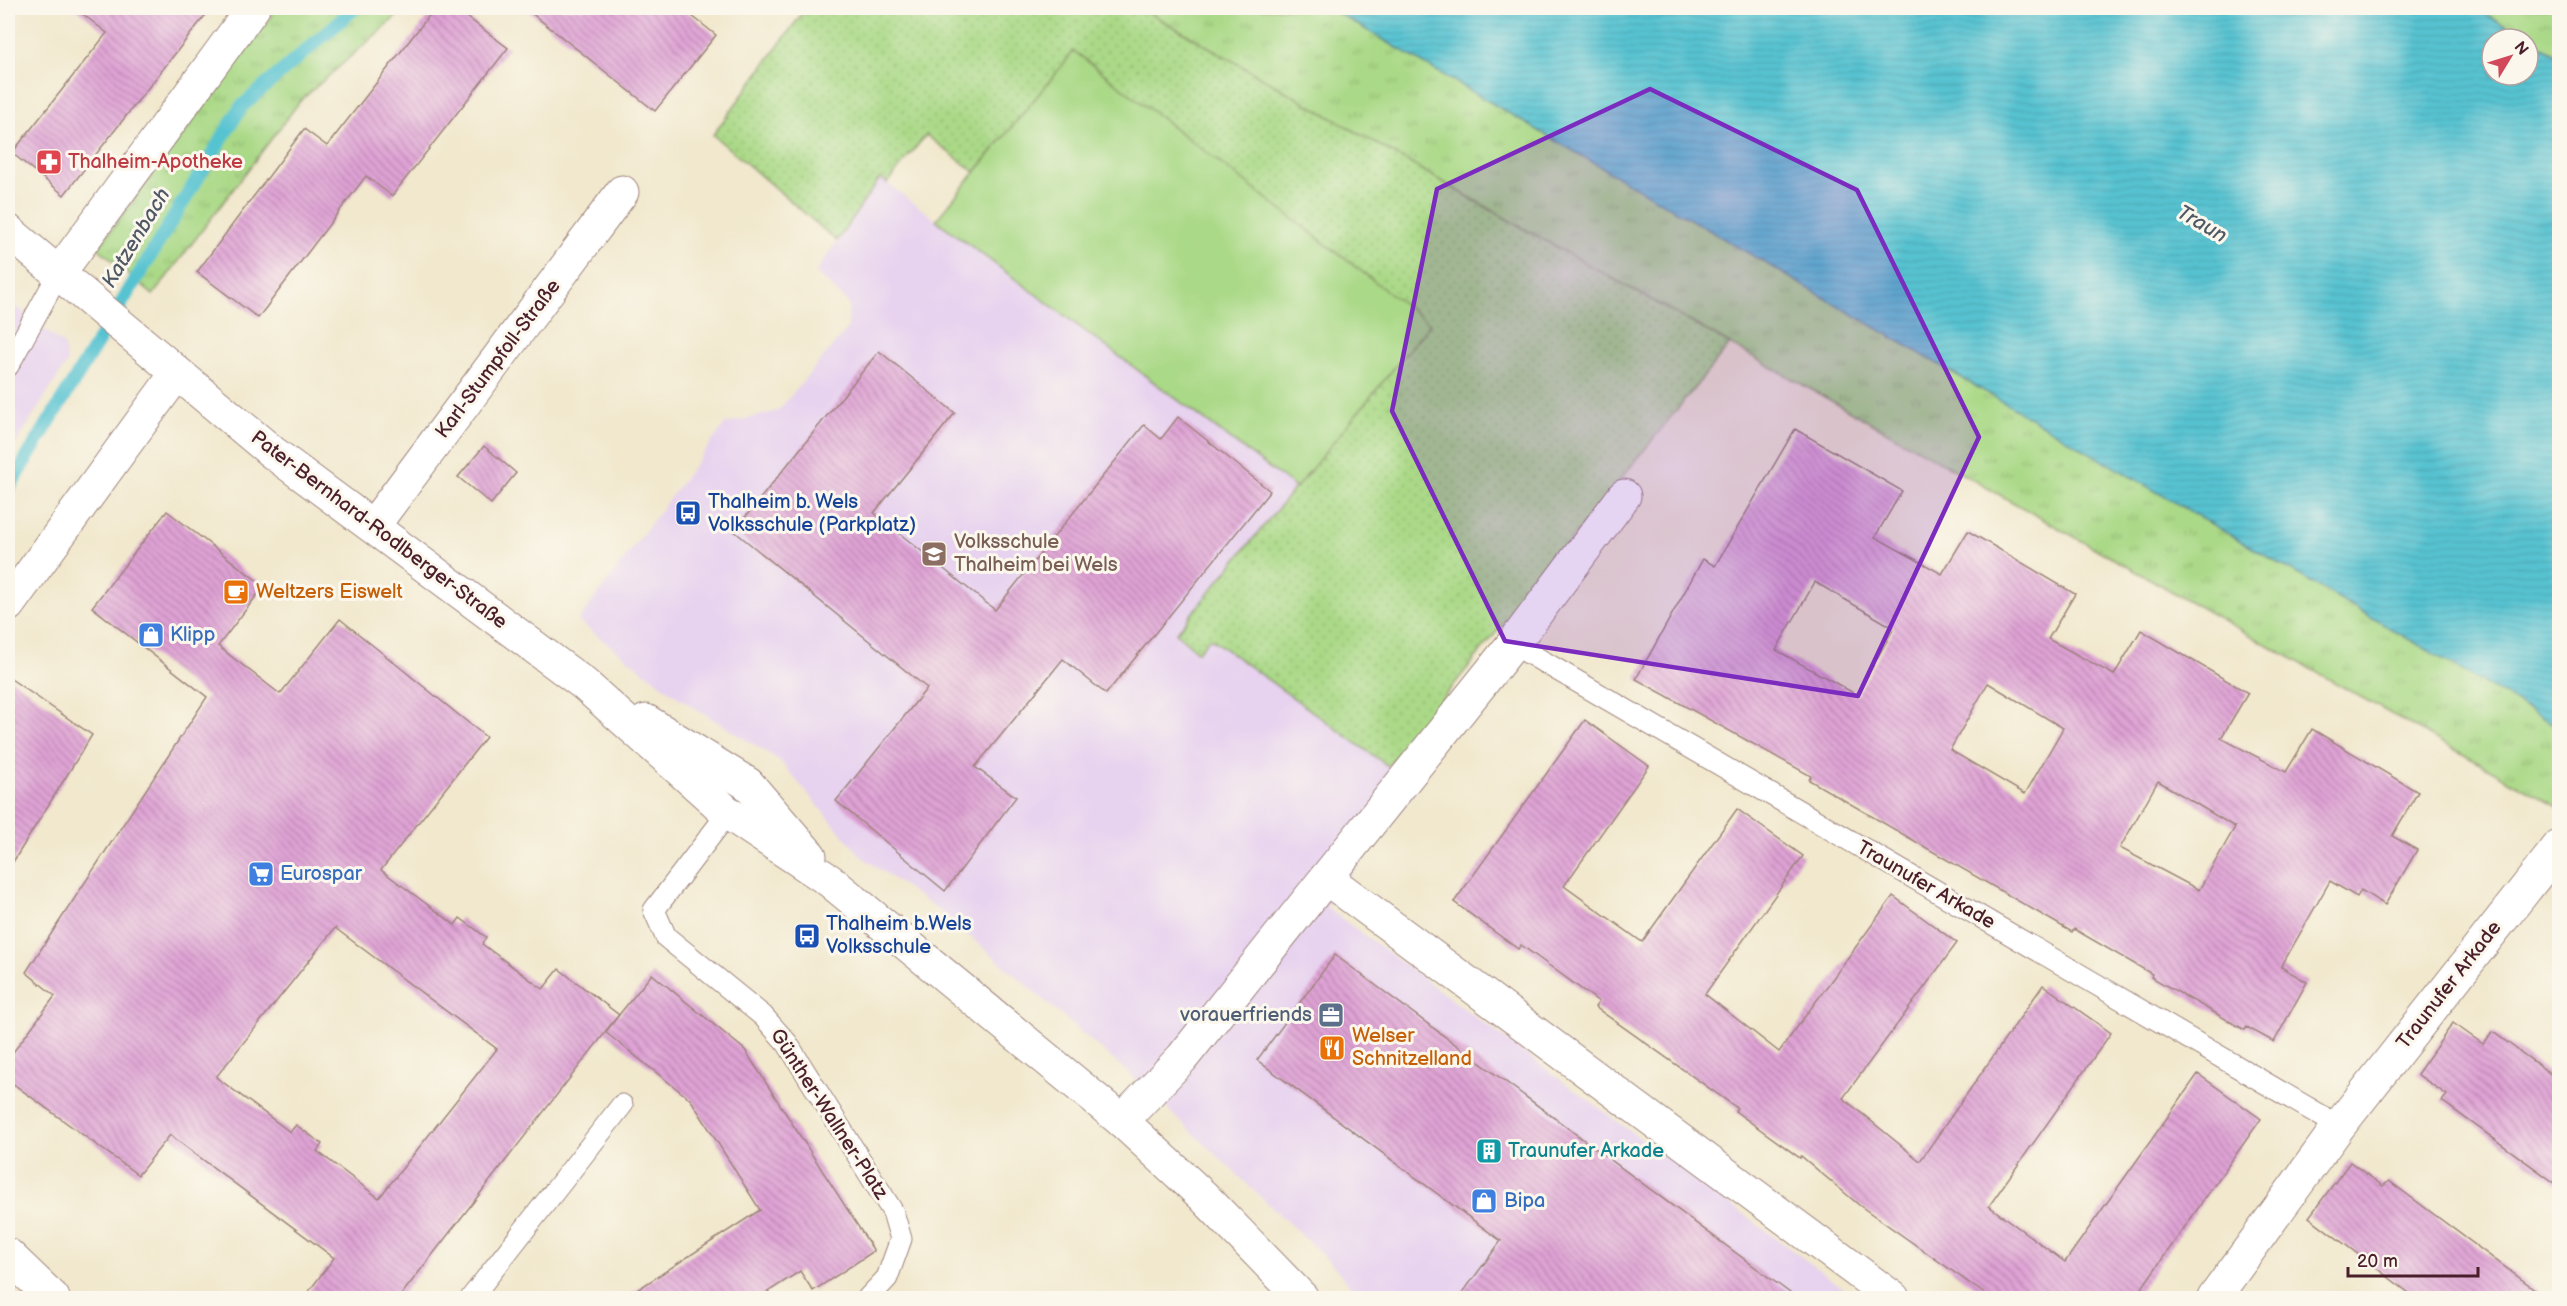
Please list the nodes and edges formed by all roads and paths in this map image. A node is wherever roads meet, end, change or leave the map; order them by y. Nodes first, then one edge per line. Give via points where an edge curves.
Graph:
1 (253, 8) edge
2 (622, 192) dead end
3 (8, 231) edge
4 (59, 273) junction
5 (8, 366) edge
6 (177, 373) junction
7 (1624, 495) dead end
8 (374, 526) junction
9 (8, 605) edge
10 (1513, 644) junction
11 (584, 684) junction
12 (728, 813) junction
13 (2559, 844) edge
14 (1326, 878) junction
15 (830, 881) junction
16 (622, 1106) dead end
17 (1122, 1121) junction
18 (2339, 1126) junction
19 (8, 1255) edge
20 (53, 1299) edge
21 (471, 1299) edge
22 (868, 1299) edge
23 (1302, 1299) edge
24 (1893, 1299) edge
25 (2214, 1299) edge

1 - 4 street
2 - 8 street, Karl-Stumpfoll-Straße
3 - 4 street, Pater-Bernhard-Rodlberger-Straße
4 - 5 lane
4 - 6 street, Pater-Bernhard-Rodlberger-Straße
6 - 8 street, Pater-Bernhard-Rodlberger-Straße via 272,452
6 - 9 street
7 - 10 street
8 - 11 street, Pater-Bernhard-Rodlberger-Straße
10 - 14 street
10 - 18 lane, Traunufer Arkade
11 - 12 street, Pater-Bernhard-Rodlberger-Straße
11 - 15 street, Pater-Bernhard-Rodlberger-Straße via 748,784
12 - 15 street, Pater-Bernhard-Rodlberger-Straße
12 - 22 lane, Günther-Wallner-Platz via 654,910 666,937 763,1016 787,1043 893,1212 901,1239 887,1278
13 - 18 street, Traunufer Arkade
14 - 17 street via 1182,1058
14 - 24 street
15 - 17 street, Pater-Bernhard-Rodlberger-Straße
16 - 21 lane
17 - 23 street, Pater-Bernhard-Rodlberger-Straße via 1203,1196
18 - 25 street, Traunufer Arkade
19 - 20 street

